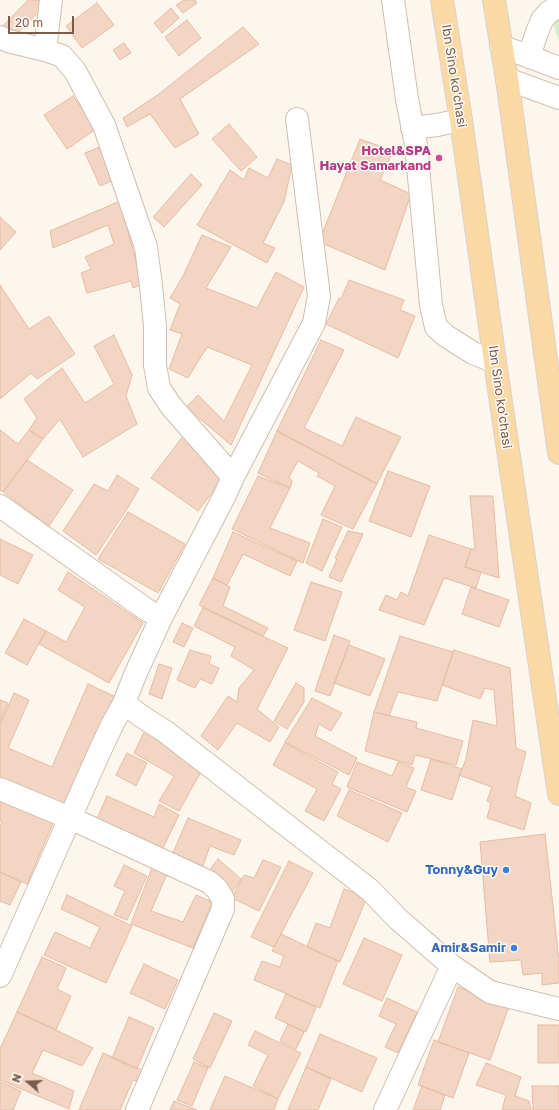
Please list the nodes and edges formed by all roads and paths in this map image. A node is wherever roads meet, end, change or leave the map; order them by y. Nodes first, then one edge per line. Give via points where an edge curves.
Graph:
1 (50, 0) edge
2 (394, 0) edge
3 (442, 0) edge
4 (494, 0) edge
5 (559, 6) edge
6 (0, 37) edge
7 (501, 46) junction
8 (45, 50) junction
9 (529, 57) junction
10 (559, 68) edge
11 (507, 79) junction
12 (559, 98) edge
13 (297, 119) dead end
14 (461, 120) junction
15 (412, 128) junction
16 (495, 362) junction
17 (559, 453) edge
18 (233, 477) junction
19 (0, 506) edge
20 (161, 618) junction
21 (124, 704) junction
22 (0, 789) edge
23 (559, 794) edge
24 (70, 818) junction
25 (452, 966) junction
26 (0, 976) edge
27 (559, 1009) edge
28 (137, 1110) edge
29 (385, 1110) edge

1 - 8 street
2 - 15 street
3 - 14 main road, Ibn Sino ko'chasi
4 - 7 main road
5 - 9 street via 542,20
6 - 8 street
7 - 9 street
7 - 11 main road
8 - 18 street via 62,56 75,71 104,125 144,240 152,286 155,365 159,388 171,406
9 - 10 street
11 - 12 street
11 - 17 main road
13 - 18 street via 319,296 314,323
14 - 15 street
14 - 16 main road, Ibn Sino ko'chasi
15 - 16 street via 416,145 431,305 436,326 446,336 473,353
16 - 23 main road, Ibn Sino ko'chasi
18 - 20 street
19 - 20 street
20 - 21 street
21 - 24 street
21 - 25 street via 166,732 370,890 398,920
22 - 24 street
24 - 26 street
24 - 28 street via 209,882 223,899 224,909
25 - 27 street via 490,992
25 - 29 street

